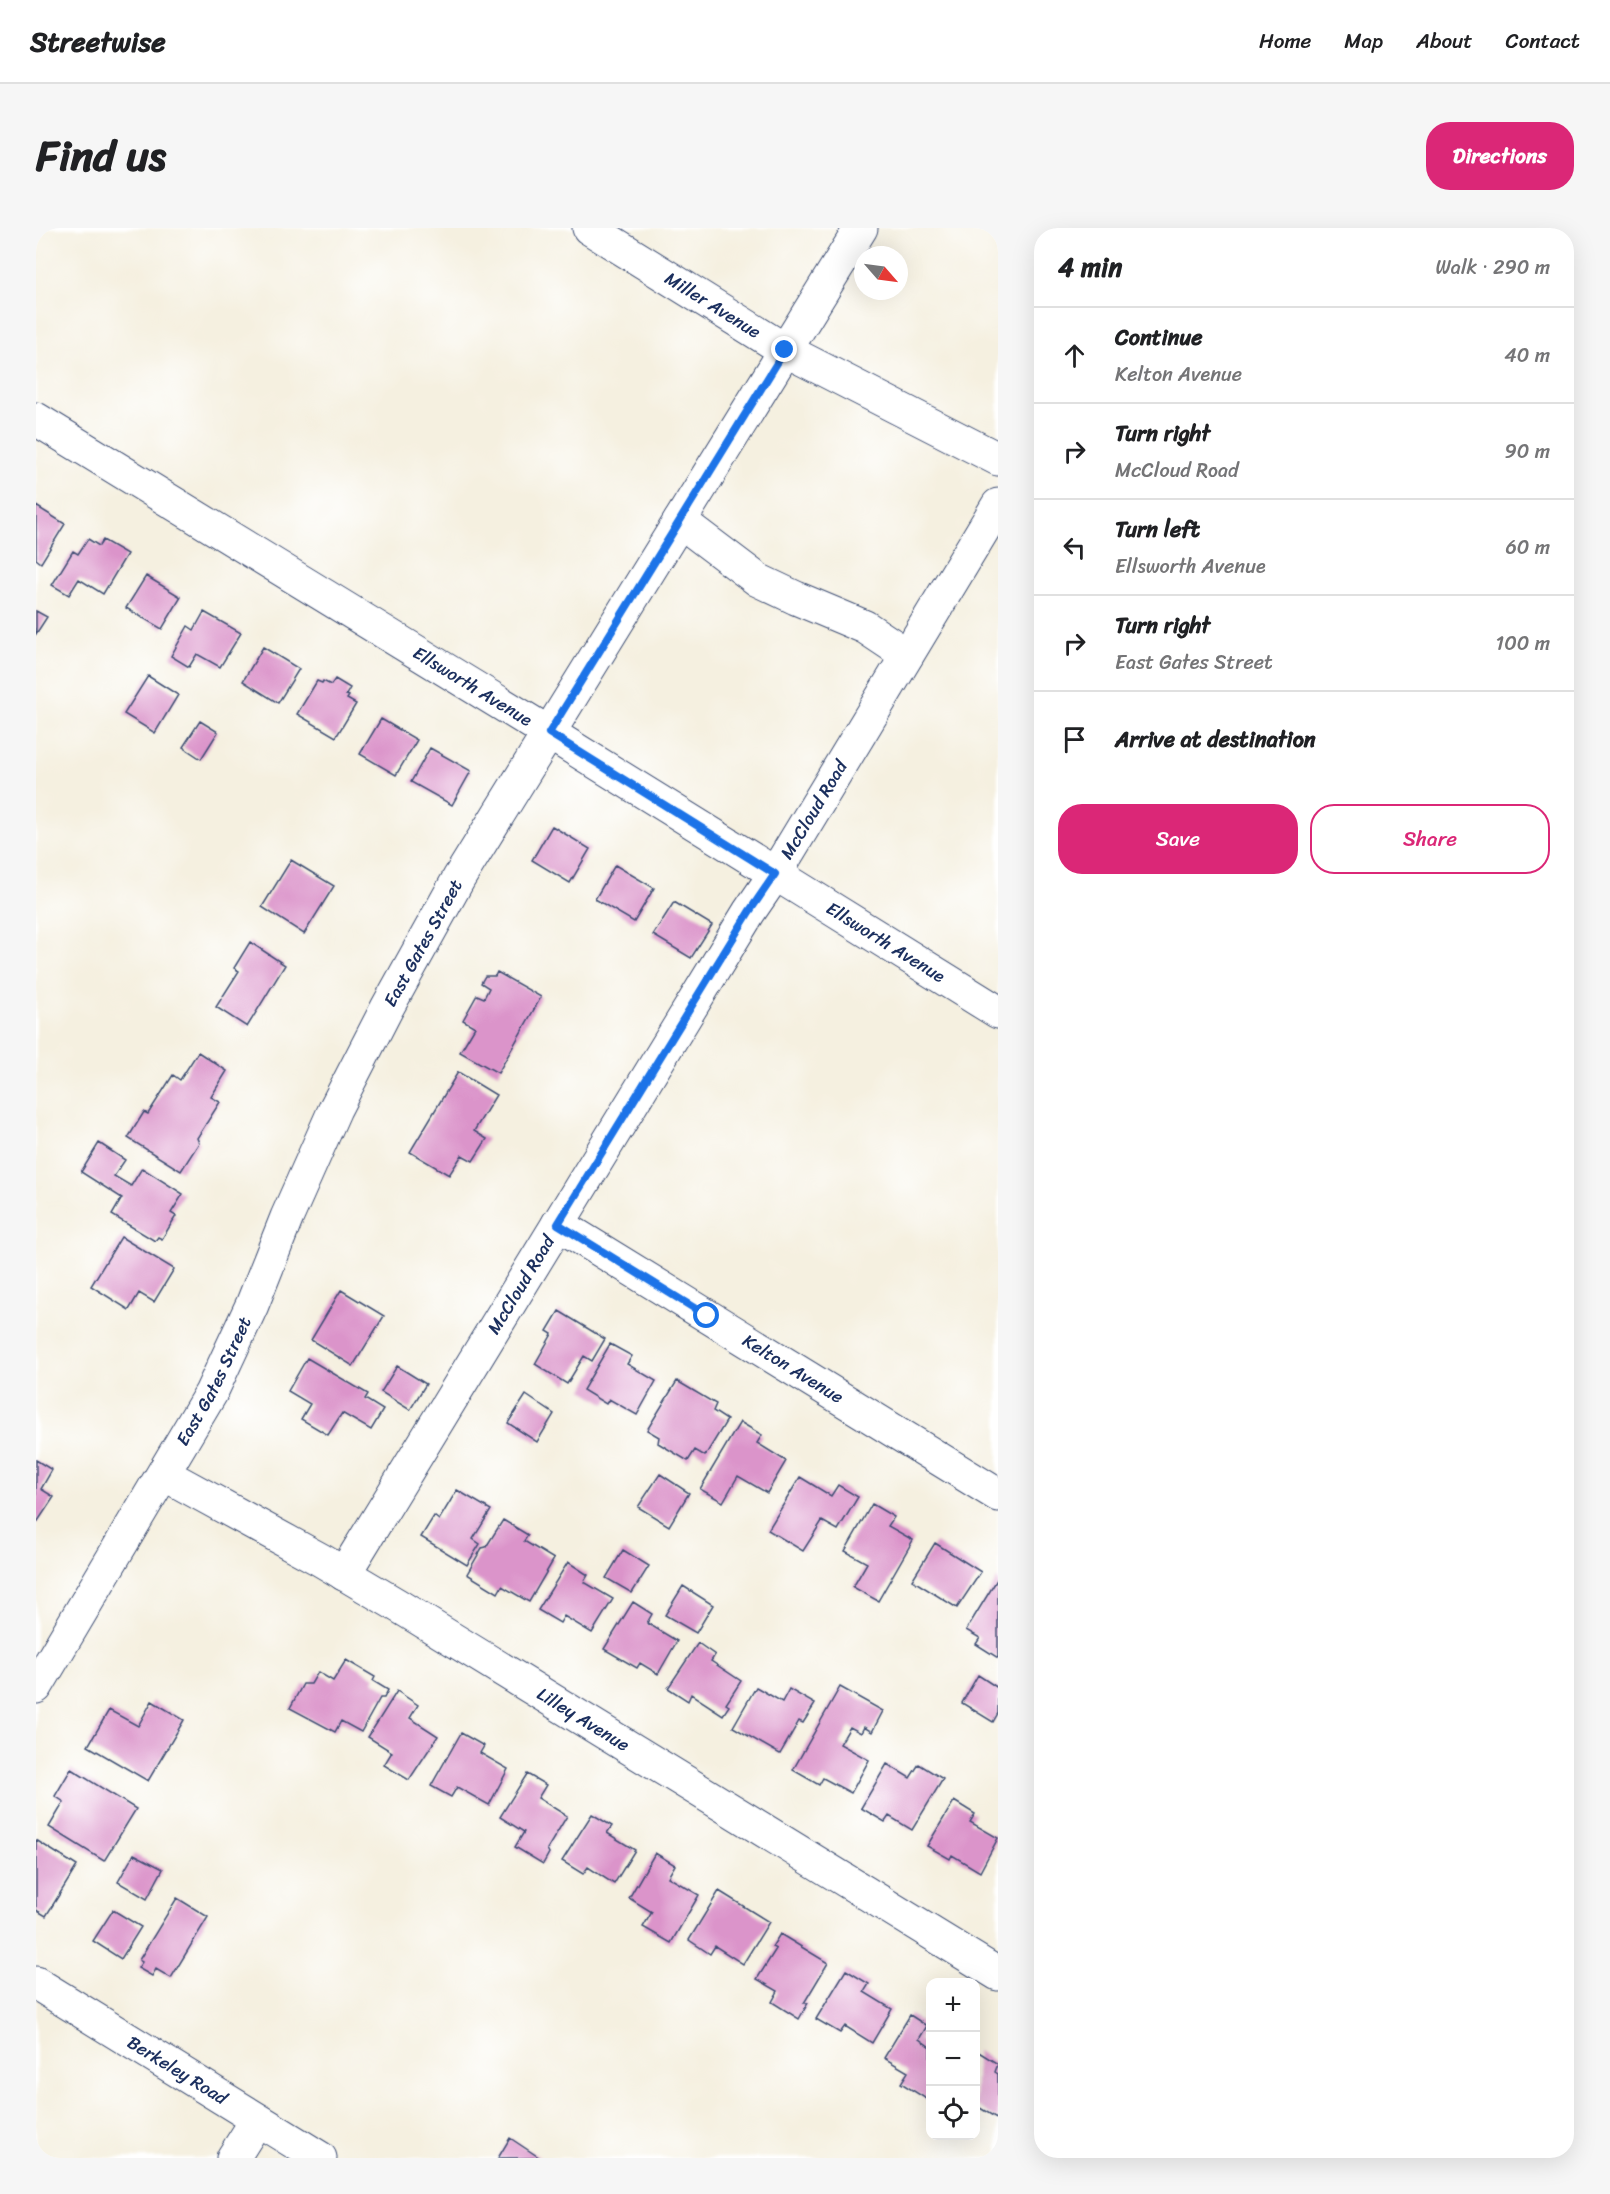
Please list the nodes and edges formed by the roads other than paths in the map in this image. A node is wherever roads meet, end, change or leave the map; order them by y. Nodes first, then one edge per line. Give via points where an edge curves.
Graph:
1 (590, 228) edge
2 (861, 228) edge
3 (785, 350) junction
4 (36, 419) edge
5 (998, 459) edge
6 (998, 505) edge
7 (680, 521) junction
8 (907, 655) junction
9 (549, 733) junction
10 (775, 874) junction
11 (998, 1012) edge
12 (558, 1224) junction
13 (164, 1474) junction
14 (998, 1495) edge
15 (344, 1574) junction
16 (36, 1687) edge
17 (998, 1974) edge
18 (36, 1983) edge
19 (257, 2120) junction
20 (233, 2158) edge
21 (320, 2158) edge

1 - 3 street, Miller Avenue
2 - 3 street, East Gates Street
3 - 5 street, Miller Avenue
3 - 7 street, East Gates Street
4 - 9 street, Ellsworth Avenue
6 - 8 street, McCloud Road
7 - 8 street via 758,580 865,627
7 - 9 street, East Gates Street
8 - 10 street, McCloud Road
9 - 10 street, Ellsworth Avenue
9 - 13 street, East Gates Street via 459,878 387,1008 335,1109 211,1393
10 - 11 street, Ellsworth Avenue
10 - 12 street, McCloud Road
12 - 14 street, Kelton Avenue
12 - 15 street, McCloud Road
13 - 15 street, Lilley Avenue
13 - 16 street, East Gates Street
15 - 17 street, Lilley Avenue
18 - 19 street, Berkeley Road
19 - 20 street
19 - 21 street, Berkeley Road

